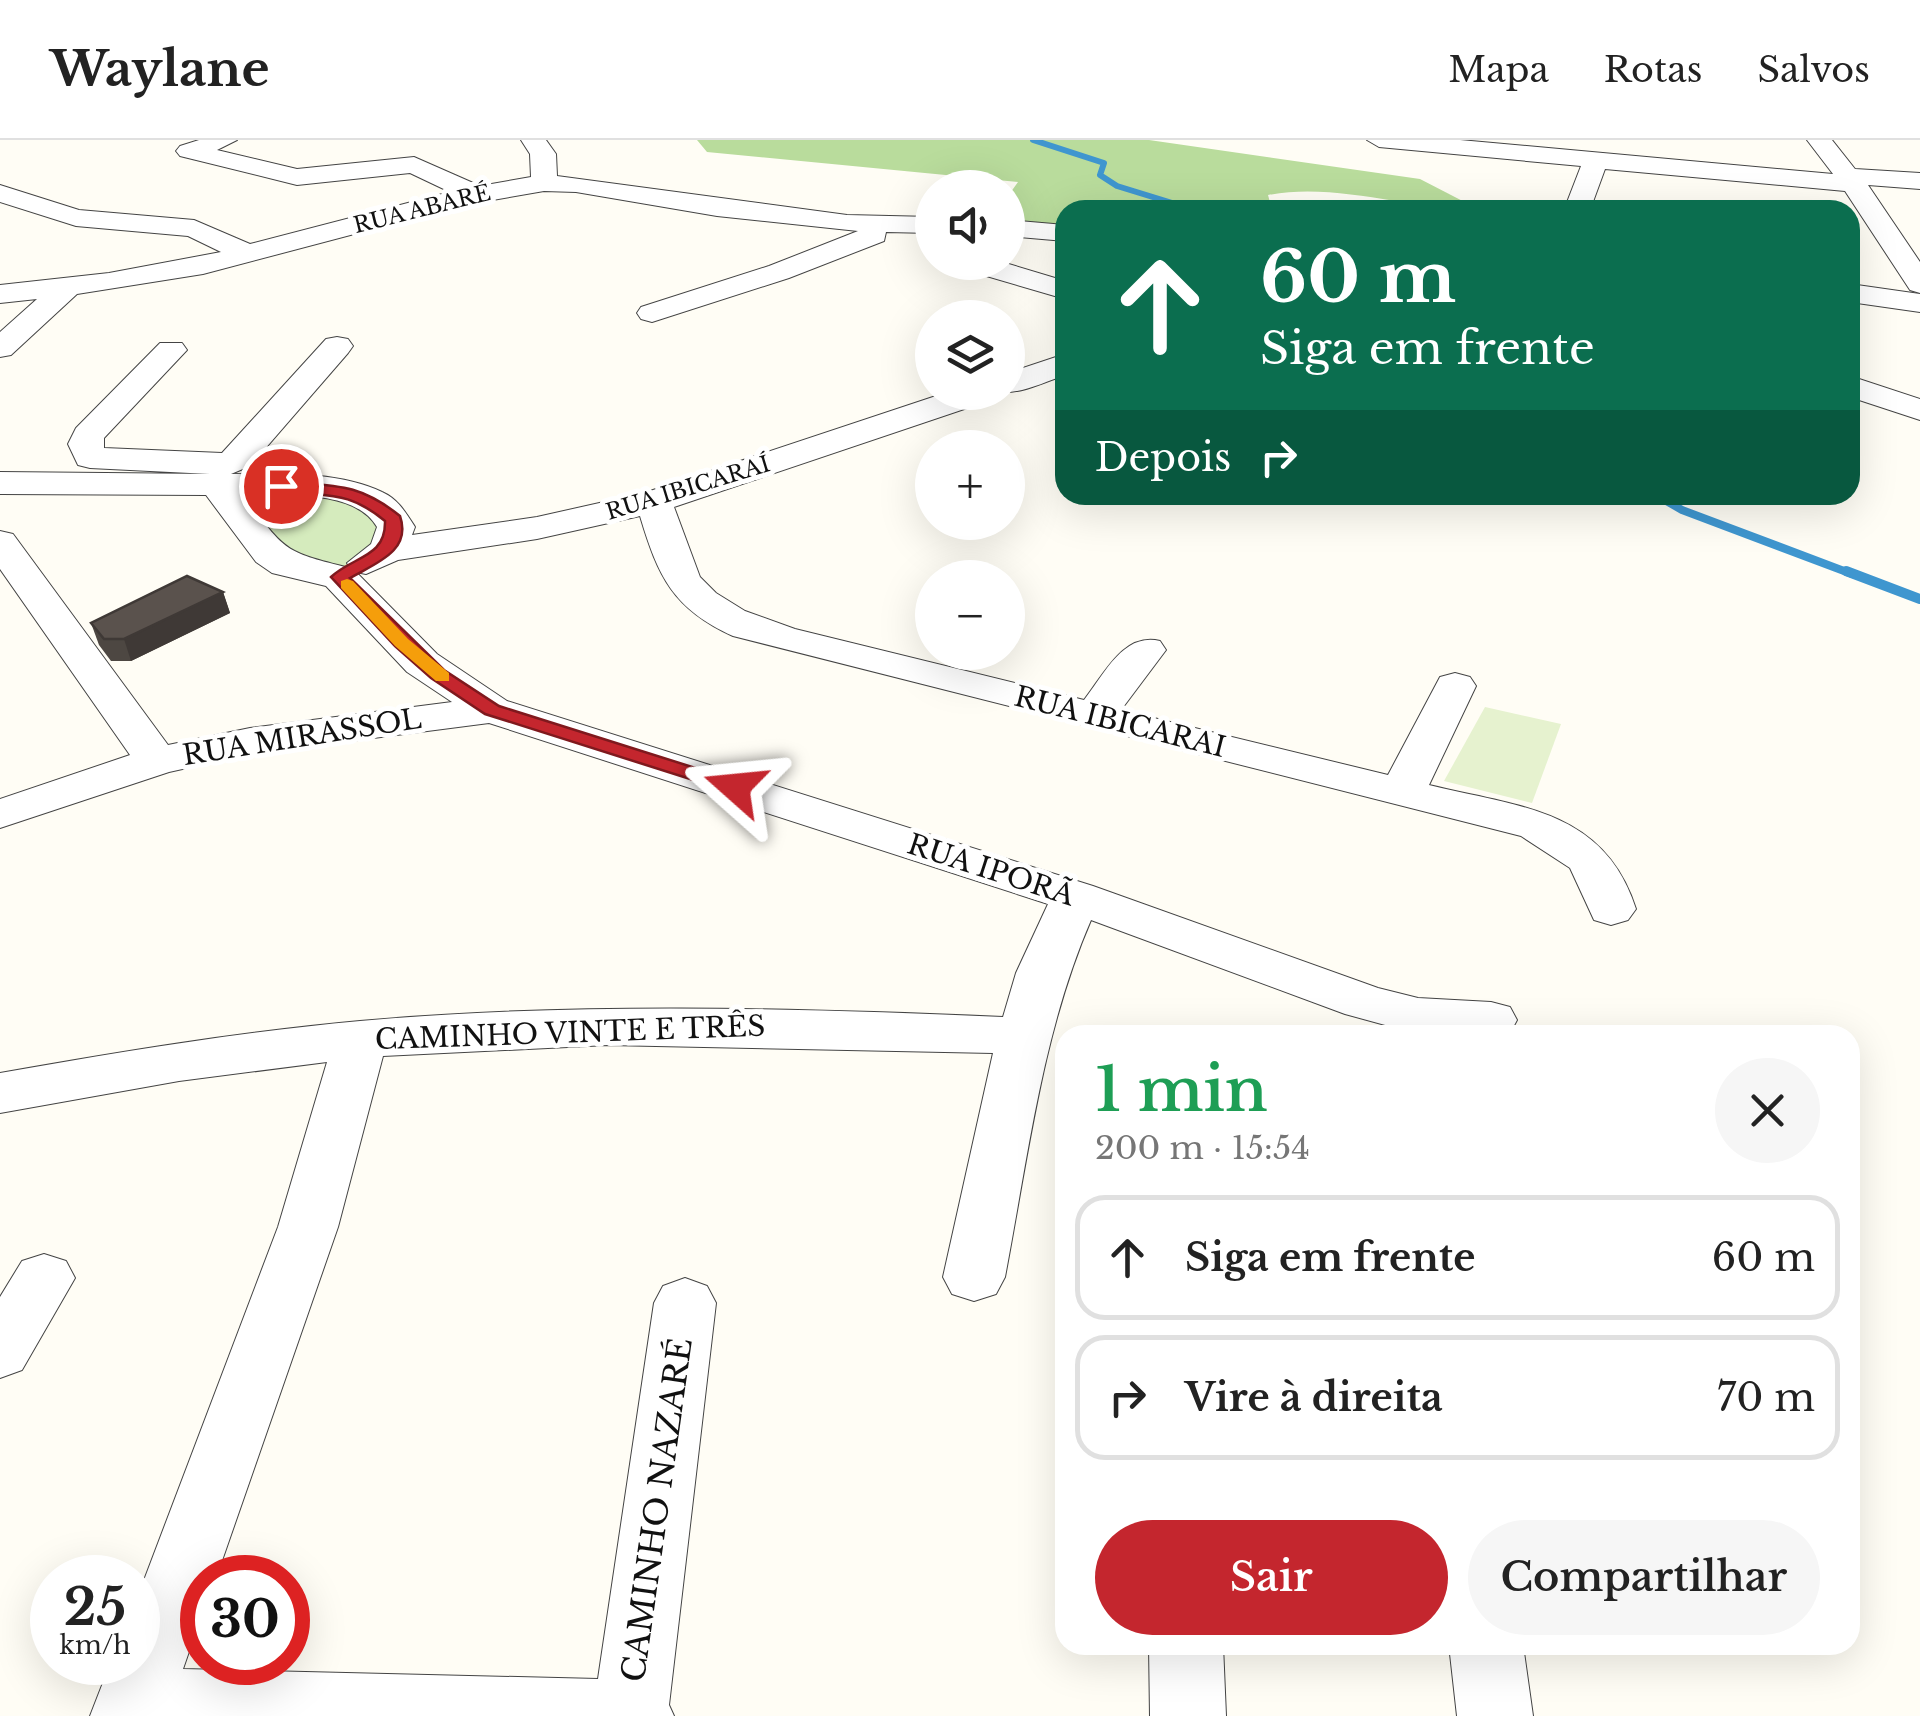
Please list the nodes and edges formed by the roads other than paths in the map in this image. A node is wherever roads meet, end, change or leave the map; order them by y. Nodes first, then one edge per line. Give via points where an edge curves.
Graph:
1 (225, 140) edge
2 (533, 140) edge
3 (1379, 140) edge
4 (1819, 140) edge
5 (1595, 162) junction
6 (1851, 180) junction
7 (1920, 181) edge
8 (544, 183) junction
9 (0, 193) edge
10 (476, 194) junction
11 (1581, 200) edge
12 (915, 225) edge
13 (860, 229) junction
14 (1025, 229) edge
15 (1055, 232) edge
16 (915, 247) edge
17 (248, 254) junction
18 (1025, 278) edge
19 (1920, 284) edge
20 (68, 287) junction
21 (1055, 287) edge
22 (1920, 292) edge
23 (0, 294) edge
24 (1863, 294) edge
25 (1920, 303) edge
26 (652, 313) dead end
27 (337, 346) dead end
28 (0, 348) edge
29 (170, 350) dead end
30 (1055, 368) edge
31 (1025, 378) edge
32 (1860, 389) edge
33 (928, 410) edge
34 (1920, 410) edge
35 (141, 473) junction
36 (0, 483) edge
37 (218, 487) junction
38 (654, 502) junction
39 (0, 542) edge
40 (387, 550) junction
41 (340, 577) junction
42 (1145, 650) dead end
43 (915, 660) edge
44 (958, 670) edge
45 (1455, 686) dead end
46 (492, 710) junction
47 (1094, 716) junction
48 (157, 760) junction
49 (1402, 792) junction
50 (0, 814) edge
51 (1076, 896) junction
52 (1611, 909) dead end
53 (1491, 1020) dead end
54 (1024, 1036) junction
55 (361, 1040) junction
56 (0, 1093) edge
57 (974, 1277) dead end
58 (44, 1278) dead end
59 (684, 1304) dead end
60 (0, 1352) edge
61 (1186, 1655) edge
62 (1487, 1655) edge
63 (131, 1710) edge
64 (478, 1714) edge
65 (633, 1716) edge
66 (1188, 1716) edge
67 (1495, 1716) edge

1 - 10 street via 189,151 297,177 414,165
2 - 8 street via 542,154
3 - 5 street
4 - 6 street
5 - 6 street
5 - 11 street
6 - 7 street
6 - 19 street
8 - 10 street, RUA ABARÉ
8 - 13 street, RUA ABARÉ
9 - 17 street via 76,218 194,228
10 - 17 street, RUA ABARÉ
12 - 13 street
13 - 16 street
13 - 26 street via 779,272
14 - 15 street
17 - 20 street, RUA ABARÉ
18 - 21 street
20 - 23 street, RUA ABARÉ
20 - 28 street
22 - 24 street
24 - 25 street
27 - 35 street via 238,460
29 - 35 street via 84,444 93,460
30 - 31 street
32 - 34 street
33 - 38 street, RUA IBICARAÍ
35 - 36 street
35 - 37 street
37 - 40 street via 309,487 363,496 394,520
37 - 41 street via 278,562
38 - 40 street, RUA IBICARAÍ
38 - 43 street, RUA IBICARAI via 683,581 722,615 780,638
39 - 48 street
40 - 41 street
41 - 46 street via 422,662
42 - 47 street
44 - 47 street, RUA IBICARAI
45 - 49 street
46 - 48 street, RUA MIRASSOL via 250,741
46 - 51 street, RUA IPORÃ
47 - 49 street, RUA IBICARAI
48 - 50 street, RUA MIRASSOL
49 - 52 street, RUA IBICARAI via 1568,839 1600,872
51 - 53 street, RUA IPORÃ via 1377,1006
51 - 54 street via 1042,972
54 - 55 street, CAMINHO VINTE E TRÊS via 630,1026
54 - 57 street
55 - 56 street, CAMINHO VINTE E TRÊS via 186,1060
55 - 63 street via 302,1244
58 - 60 street
59 - 65 street, CAMINHO NAZARÉ
61 - 66 street
62 - 67 street
63 - 64 street
64 - 65 street

